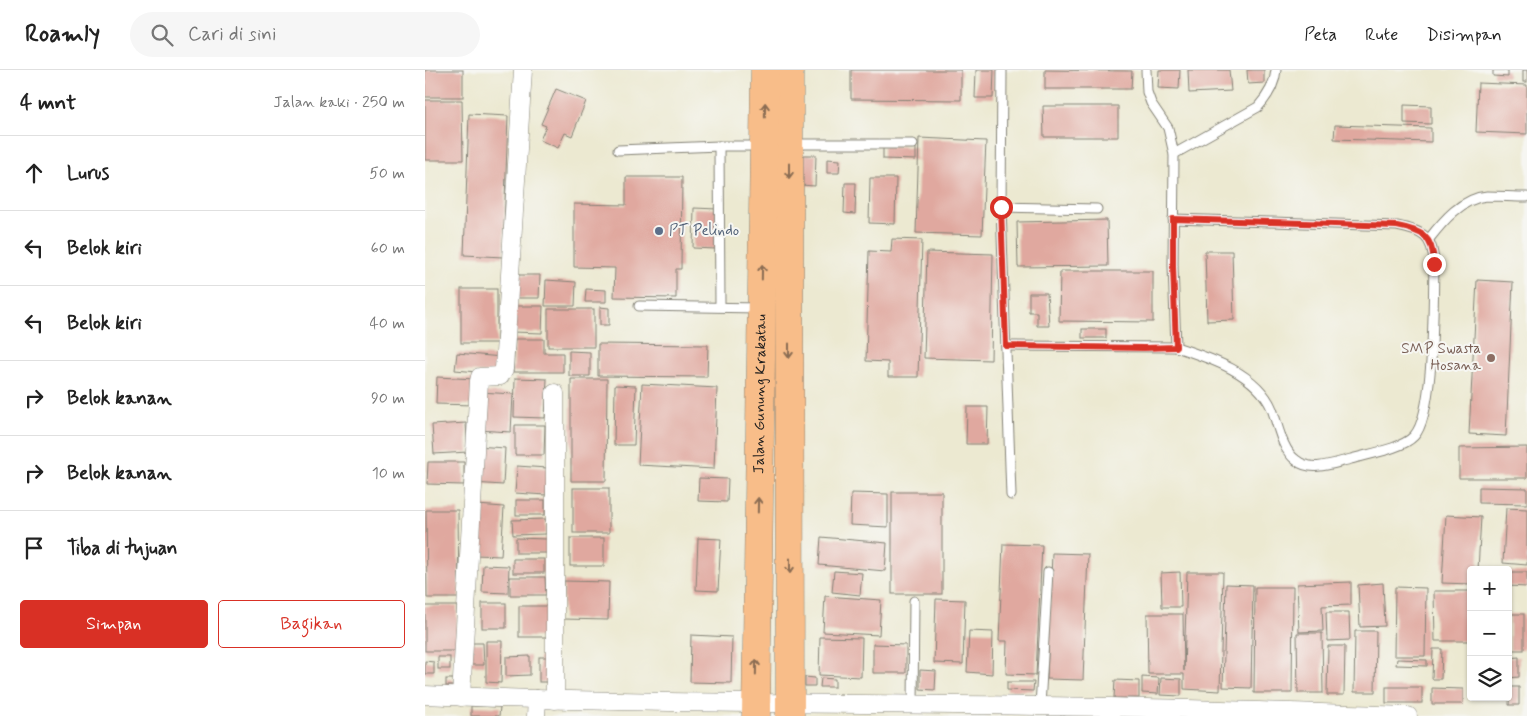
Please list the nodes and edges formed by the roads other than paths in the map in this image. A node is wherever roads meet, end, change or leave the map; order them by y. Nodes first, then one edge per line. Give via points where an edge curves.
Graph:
1 (523, 70) edge
2 (765, 70) edge
3 (789, 70) edge
4 (1002, 70) edge
5 (1146, 70) edge
6 (1276, 70) edge
7 (913, 144) dead end
8 (777, 145) junction
9 (719, 146) junction
10 (618, 150) dead end
11 (1174, 154) junction
12 (1527, 197) edge
13 (1001, 207) junction
14 (1097, 209) dead end
15 (1173, 219) junction
16 (1429, 239) junction
17 (639, 306) dead end
18 (720, 306) junction
19 (775, 308) junction
20 (1006, 346) junction
21 (1176, 347) junction
22 (555, 393) dead end
23 (1011, 495) dead end
24 (1048, 572) dead end
25 (914, 601) dead end
26 (425, 695) edge
27 (461, 697) junction
28 (555, 700) junction
29 (913, 705) junction
30 (536, 708) edge
31 (1051, 709) edge
32 (756, 710) edge
33 (790, 710) edge
34 (1408, 716) edge

1 - 27 street via 504,369 500,376 483,376 479,381
8 -> 2 highway, Jalan Gunung Krakatau
3 - 8 highway, Jalan Gunung Krakatau
4 - 13 lane
5 - 11 lane via 1147,92 1169,128
6 - 11 lane via 1270,90 1258,107
7 - 8 lane
8 - 9 lane
8 - 19 highway, Jalan Gunung Krakatau
9 - 10 lane
9 - 18 lane
11 - 15 lane
12 - 16 lane via 1485,196 1467,202 1442,222
13 - 14 lane
13 - 20 lane
15 - 16 lane via 1397,226 1414,229
15 - 21 lane
16 - 21 lane via 1434,264 1429,385 1421,428 1408,441 1329,465 1299,463 1289,455 1271,407 1255,385 1214,361
17 - 18 lane
18 - 19 lane
32 -> 19 highway, Jalan Gunung Krakatau
19 -> 33 highway, Jalan Gunung Krakatau
20 - 21 lane
20 - 23 lane
22 - 28 street
24 - 31 lane
25 - 29 lane
26 - 27 street
27 - 30 street
28 - 30 street
28 - 32 street
29 - 31 street
29 - 33 street
31 - 34 street
32 - 33 street

